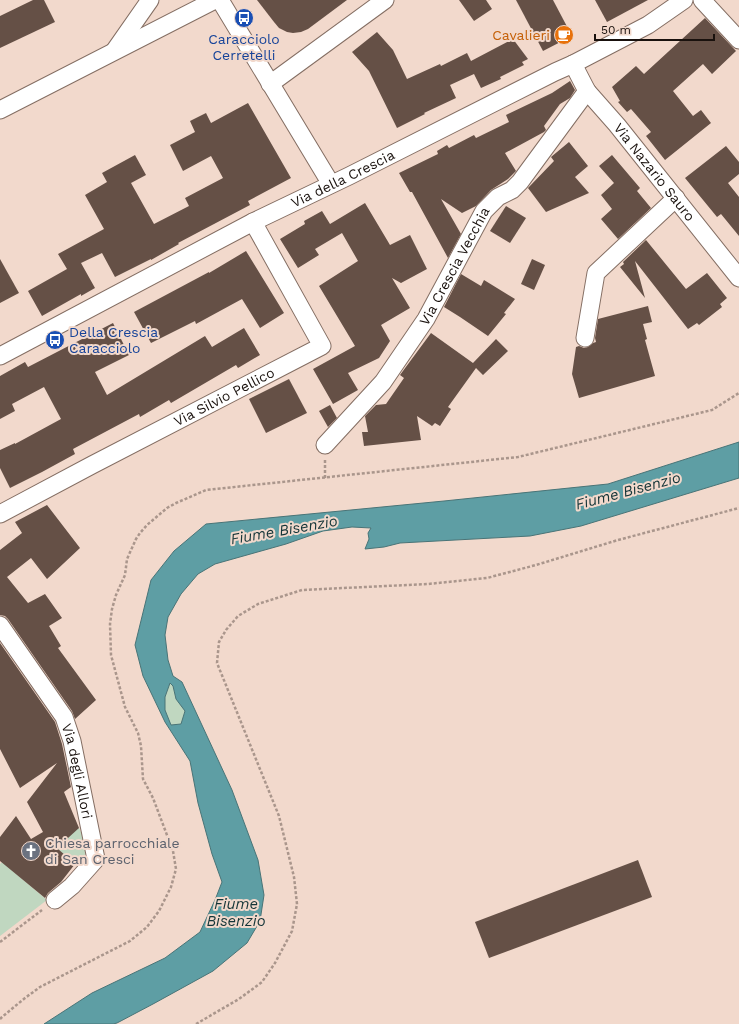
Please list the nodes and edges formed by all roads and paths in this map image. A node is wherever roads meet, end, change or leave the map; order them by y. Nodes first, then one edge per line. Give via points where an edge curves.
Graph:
1 (150, 0) edge
2 (215, 0) edge
3 (220, 0) edge
4 (684, 0) edge
5 (702, 0) edge
6 (383, 1) edge
7 (739, 40) edge
8 (114, 52) junction
9 (573, 64) junction
10 (270, 84) junction
11 (587, 91) junction
12 (0, 110) edge
13 (331, 184) junction
14 (676, 198) junction
15 (253, 222) junction
16 (739, 278) edge
17 (585, 338) dead end
18 (0, 356) edge
19 (739, 393) edge
20 (325, 445) dead end
21 (739, 508) edge
22 (0, 514) edge
23 (0, 625) edge
24 (55, 900) joint
25 (0, 942) edge
26 (0, 1019) edge
27 (196, 1024) edge

1 - 8 street
2 - 8 street
3 - 10 street
4 - 9 street, Via della Crescia via 648,25
5 - 7 street
6 - 10 street
8 - 12 street
9 - 11 street, Via Nazario Sauro
9 - 13 street, Via della Crescia
10 - 13 street
11 - 14 street, Via Nazario Sauro
11 - 20 street, Via Crescia Vecchia via 520,182 484,211 426,319 383,382
13 - 15 street, Via della Crescia
14 - 16 street, Via Nazario Sauro
14 - 17 street via 596,273
15 - 18 street, Via della Crescia
15 - 22 street, Via Silvio Pellico via 322,346
19 - 26 path via 712,410 518,457 206,490 167,508 147,525 129,553 110,624 111,655 125,707 138,733 143,779 173,851 176,869 172,887 159,911 130,941 40,987
21 - 27 path via 487,578 428,584 302,590 258,604 238,616 220,642 217,663 279,816 294,877 297,904 292,931 262,982
23 - 24 street, Via degli Allori via 64,717 72,741 96,859 72,886
24 - 25 path

